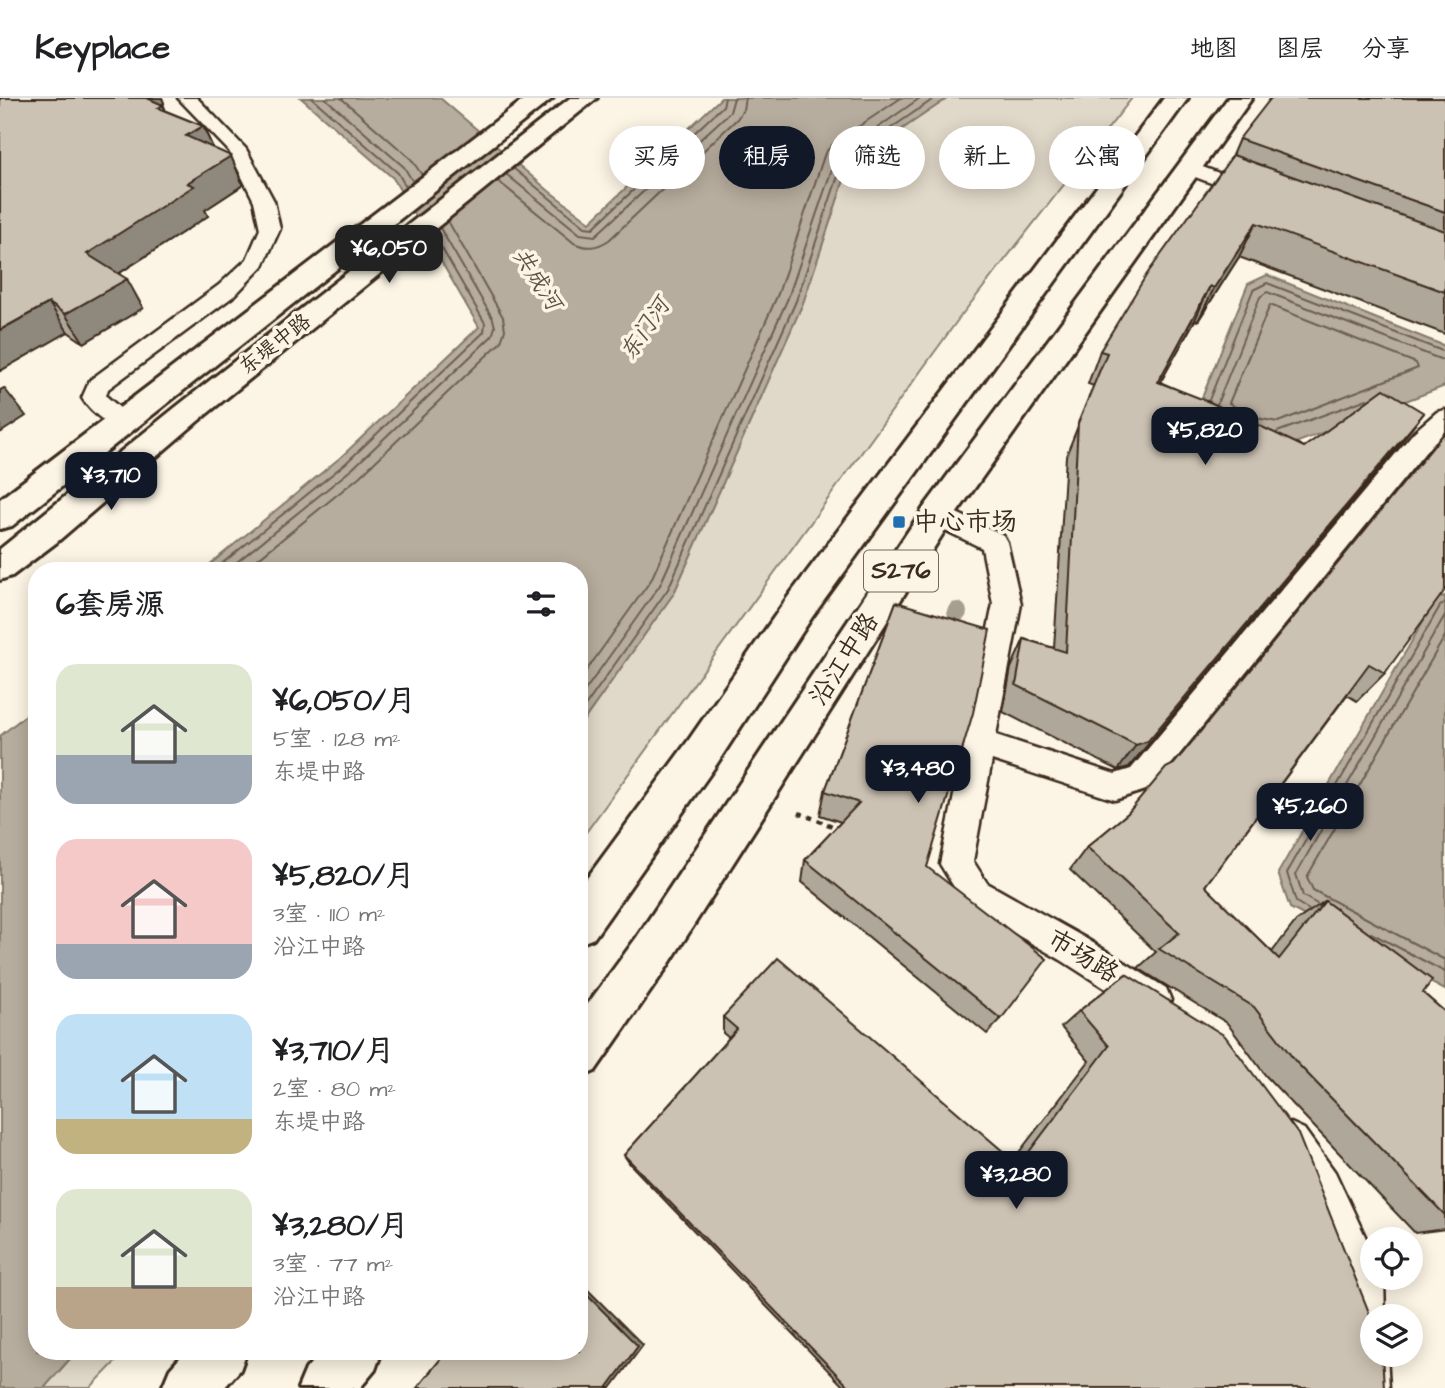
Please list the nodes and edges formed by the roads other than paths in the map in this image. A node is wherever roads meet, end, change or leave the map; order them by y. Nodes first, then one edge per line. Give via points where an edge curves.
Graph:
1 (187, 98) edge
2 (585, 98) edge
3 (1176, 98) edge
4 (1240, 98) edge
5 (536, 102) edge
6 (1189, 168) junction
7 (1279, 202) edge
8 (1445, 418) edge
9 (123, 421) junction
10 (937, 515) junction
11 (0, 517) edge
12 (0, 567) edge
13 (980, 743) junction
14 (588, 911) edge
15 (1178, 1015) edge
16 (588, 1042) edge
17 (1275, 1122) edge
18 (213, 1360) edge
19 (348, 1360) edge
20 (189, 1388) edge
21 (325, 1388) edge
22 (1368, 1388) edge

1 - 9 lane via 237,149 264,201 270,229 256,262 228,290 98,385 94,398
2 - 12 main road, 东堤中路
3 - 14 main road, S276 via 800,607
4 - 6 main road, 沿江中路 / S276
5 - 9 main road, 东堤中路
6 - 7 lane
6 - 10 main road, 沿江中路 / S276
8 - 13 lane via 1423,438 1140,779 1115,787
9 - 11 main road, 东堤中路
10 - 13 lane, 市场路 via 994,542 1007,604
10 - 16 main road, 沿江中路 / S276 via 652,952
13 - 15 lane, 市场路 via 956,863 976,894
17 - 22 lane via 1322,1185 1364,1278
18 - 20 main road
19 - 21 main road

